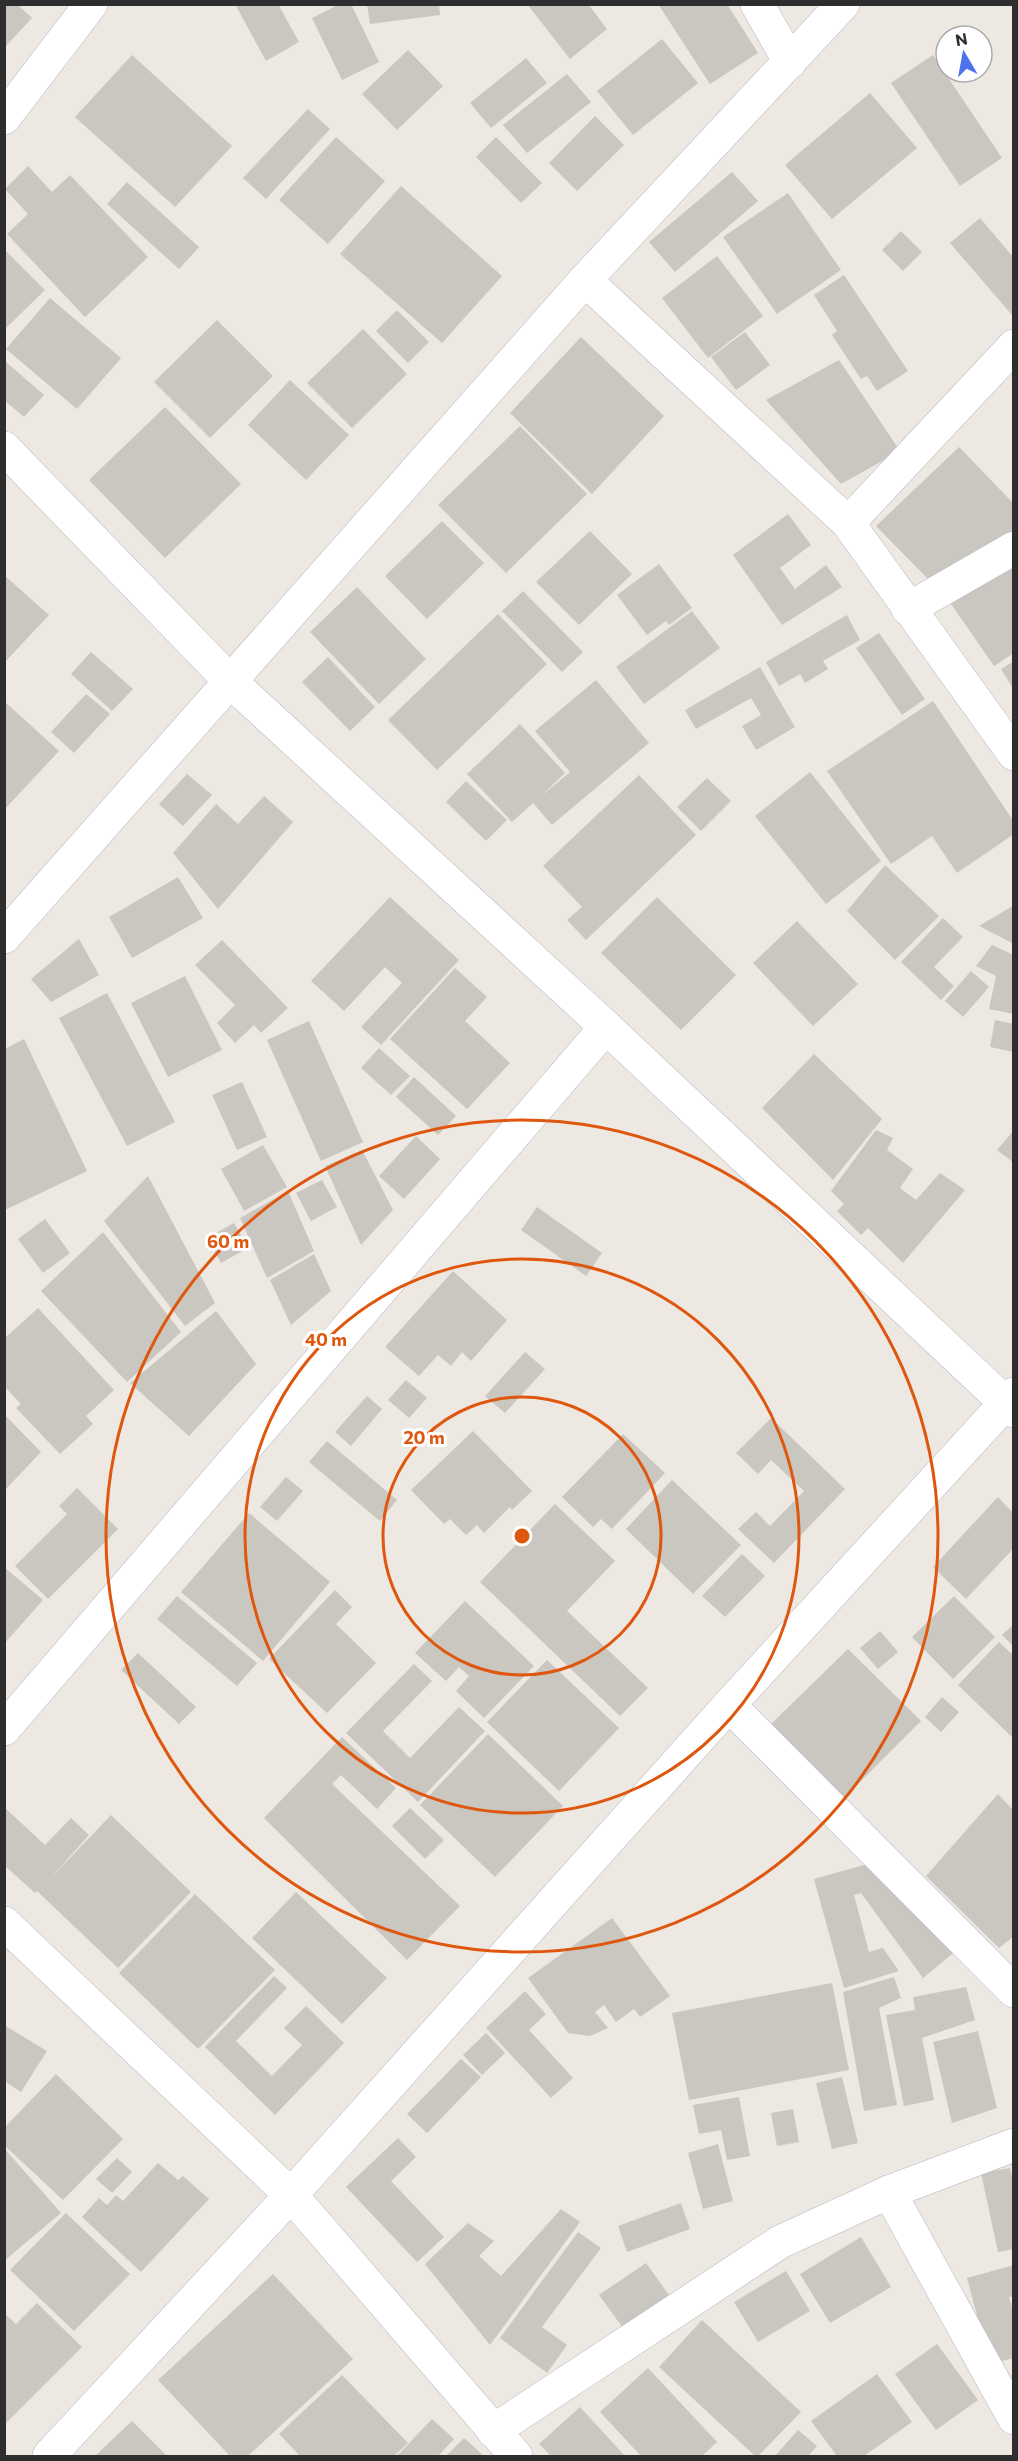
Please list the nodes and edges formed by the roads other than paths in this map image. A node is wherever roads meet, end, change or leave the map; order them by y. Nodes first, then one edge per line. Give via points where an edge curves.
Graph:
1 (91, 4) edge
2 (757, 4) edge
3 (843, 4) edge
4 (790, 62) junction
5 (4, 118) edge
6 (585, 280) junction
7 (1014, 346) edge
8 (4, 448) edge
9 (848, 523) junction
10 (1014, 548) edge
11 (908, 609) junction
12 (230, 681) junction
13 (1014, 754) edge
14 (4, 937) edge
15 (606, 1027) junction
16 (1011, 1403) edge
17 (729, 1705) junction
18 (4, 1729) edge
19 (4, 1923) edge
20 (1014, 1991) edge
21 (1014, 2145) edge
22 (889, 2192) junction
23 (291, 2195) junction
24 (1014, 2418) edge
25 (493, 2432) junction
26 (49, 2457) edge
27 (516, 2457) edge

1 - 5 street
2 - 4 street
3 - 4 street
4 - 6 street
6 - 9 street
6 - 12 street
7 - 9 street
8 - 12 street
9 - 11 street
10 - 11 street
11 - 13 street
12 - 14 street
12 - 15 street
15 - 16 street
15 - 18 street
16 - 17 street
17 - 20 street
17 - 23 street
19 - 23 street
21 - 22 street
22 - 24 street
22 - 25 street via 780,2242
23 - 25 street
23 - 26 street
25 - 27 street

